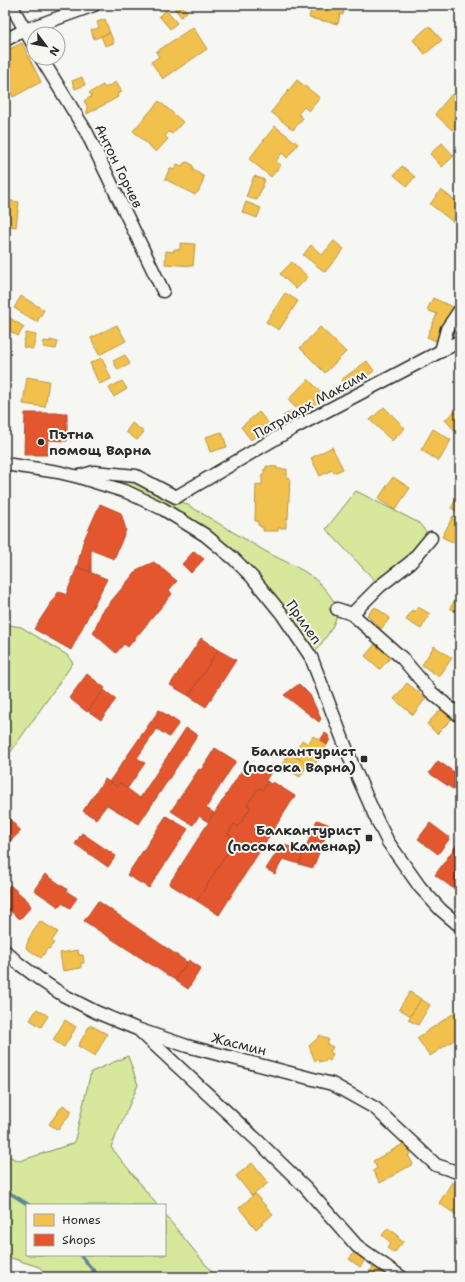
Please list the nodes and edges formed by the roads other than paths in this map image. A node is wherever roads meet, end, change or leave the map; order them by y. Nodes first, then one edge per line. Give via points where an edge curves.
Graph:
1 (11, 5) edge
2 (94, 5) edge
3 (25, 30) junction
4 (5, 40) edge
5 (46, 66) edge
6 (163, 291) dead end
7 (460, 310) edge
8 (460, 341) edge
9 (441, 351) junction
10 (5, 464) edge
11 (79, 476) junction
12 (431, 538) dead end
13 (337, 609) dead end
14 (352, 614) junction
15 (460, 716) edge
16 (460, 926) edge
17 (5, 951) edge
18 (137, 1029) junction
19 (460, 1173) edge
20 (401, 1277) edge

1 - 3 street
2 - 3 street
3 - 4 street
5 - 6 street, Антон Горчев via 87,133
7 - 9 street via 447,329
8 - 9 street, Патриарх Максим
9 - 11 street, Патриарх Максим via 290,430 176,497 136,476 94,472
10 - 11 street, Прилеп
11 - 16 street, Прилеп via 127,492 163,509 205,535 252,578 282,614 311,657 353,766 388,842 420,888
12 - 14 street via 411,562 380,586
13 - 14 street
14 - 15 street via 402,658 431,692
17 - 18 street, Жасмин via 64,995
18 - 19 street, Жасмин via 187,1046 332,1084 374,1108 436,1165
18 - 20 street via 305,1187 357,1246

